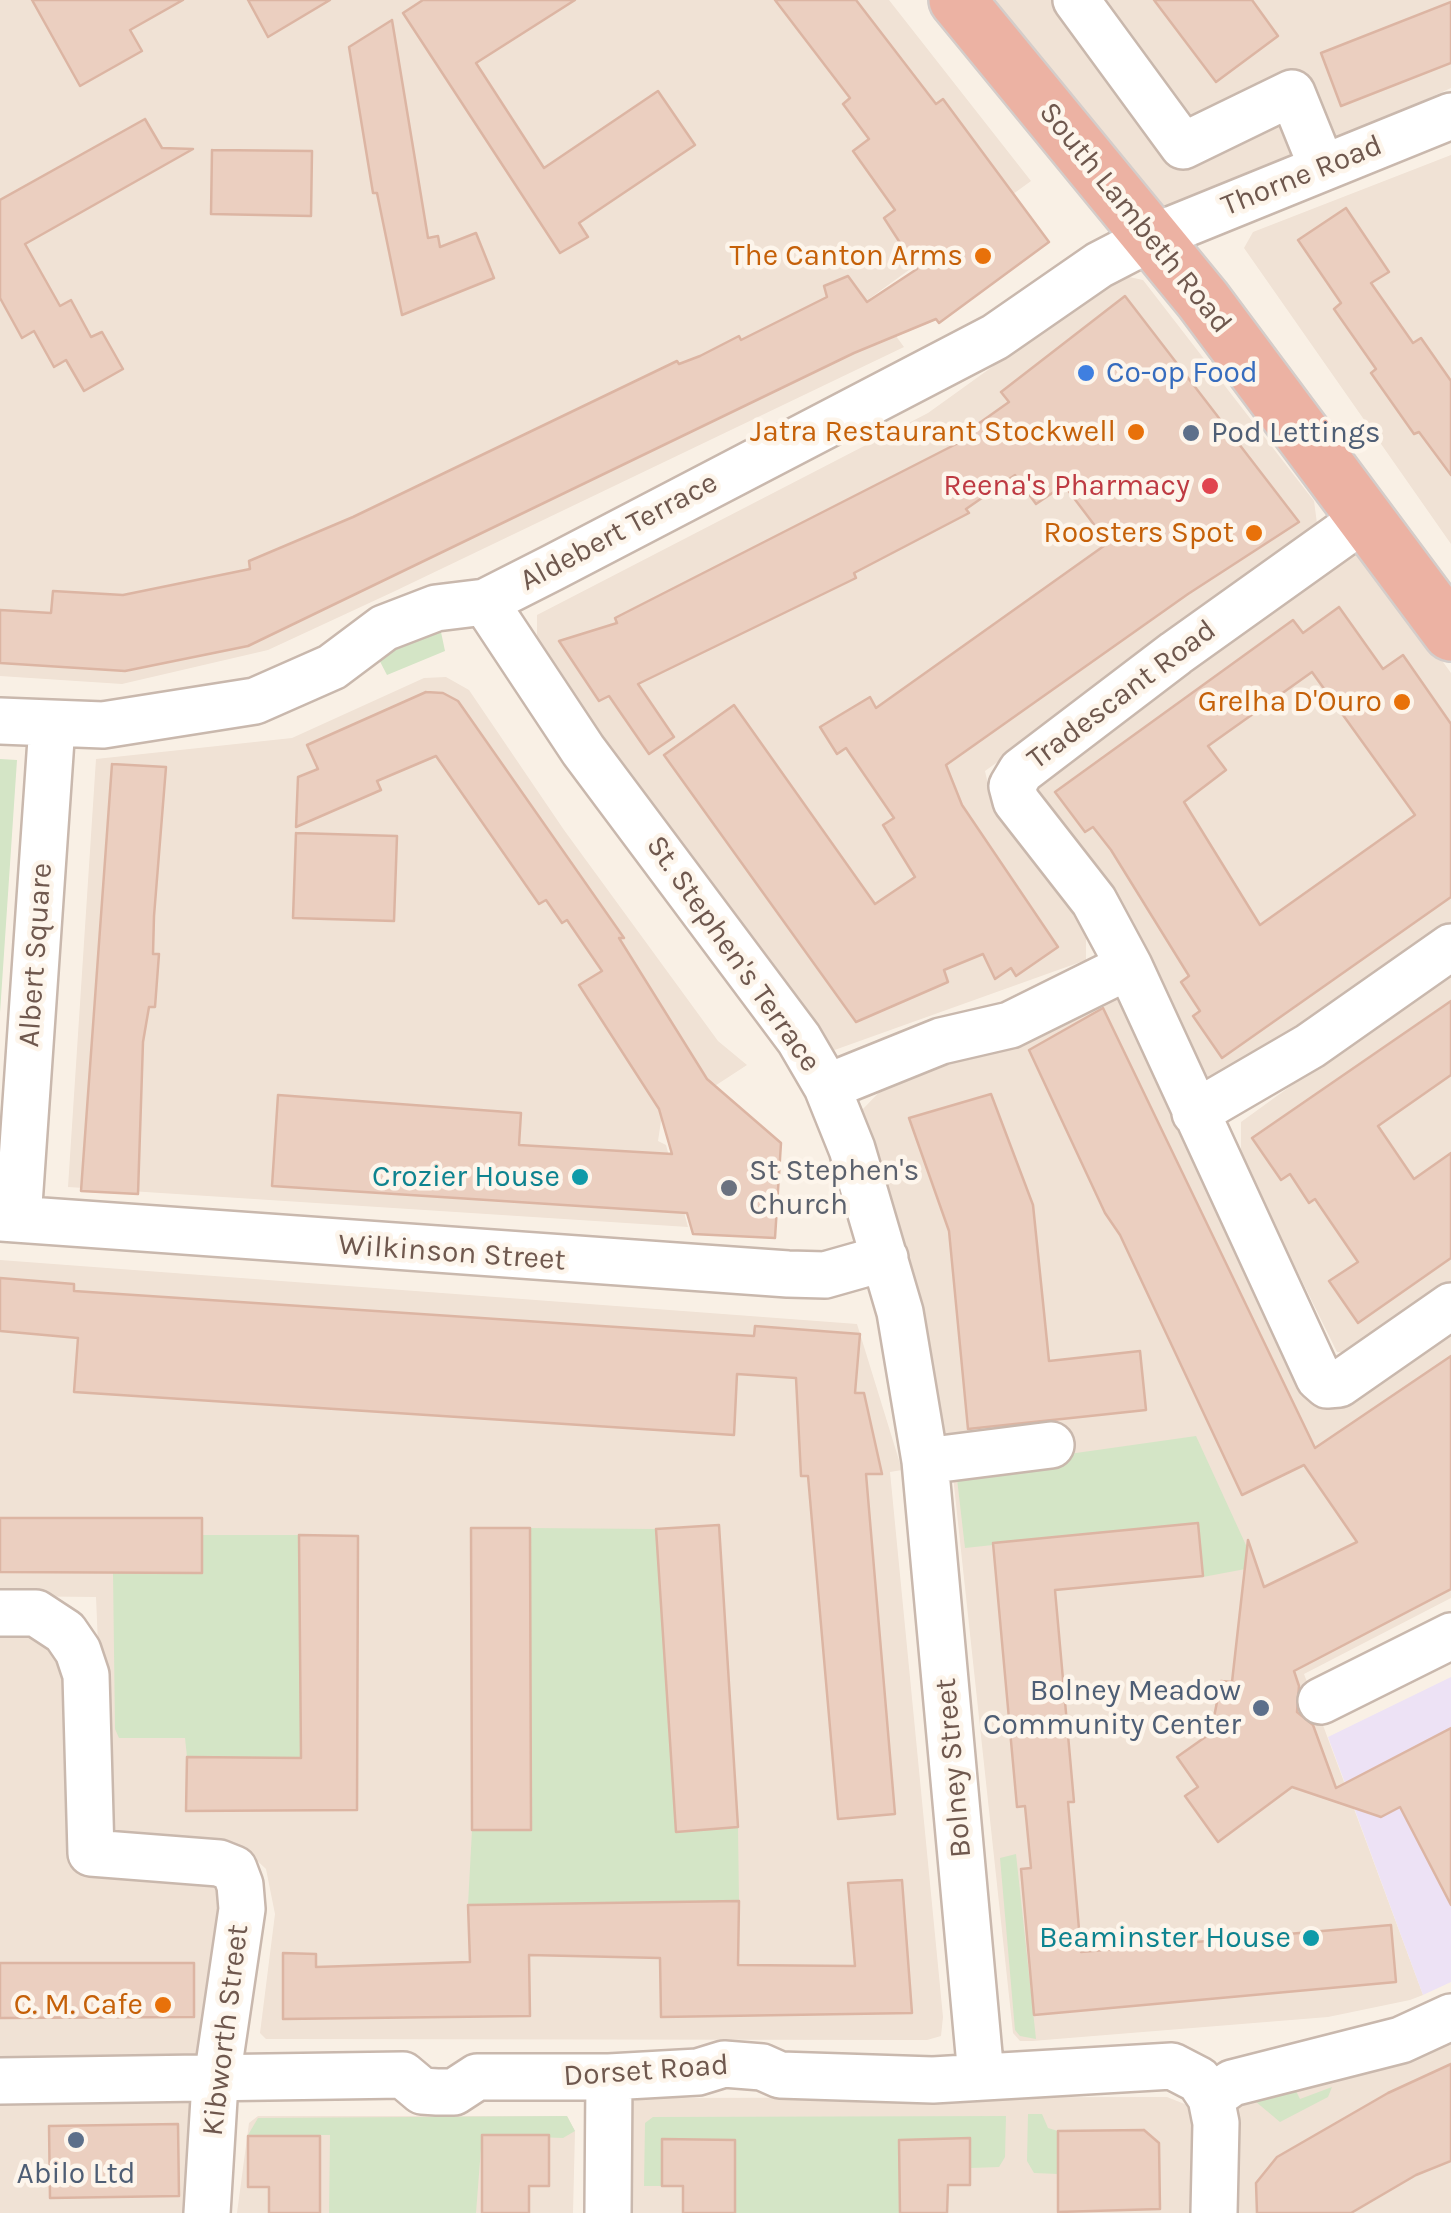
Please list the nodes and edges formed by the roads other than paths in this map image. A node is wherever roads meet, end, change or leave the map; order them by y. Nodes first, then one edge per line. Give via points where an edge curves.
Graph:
1 (956, 0) edge
2 (1076, 0) edge
3 (1451, 116) edge
4 (1322, 167) junction
5 (1153, 238) junction
6 (1365, 518) junction
7 (485, 602) junction
8 (1451, 634) edge
9 (0, 721) edge
10 (52, 726) junction
11 (1451, 947) edge
12 (1129, 966) junction
13 (827, 1087) junction
14 (1196, 1113) junction
15 (9, 1219) edge
16 (885, 1258) junction
17 (1451, 1306) edge
18 (1051, 1445) dead end
19 (926, 1460) junction
20 (0, 1613) edge
21 (1451, 1636) edge
22 (1321, 1701) dead end
23 (1451, 2018) edge
24 (217, 2076) junction
25 (609, 2076) junction
26 (981, 2076) junction
27 (0, 2080) edge
28 (1212, 2098) junction
29 (207, 2213) edge
30 (608, 2213) edge
31 (1214, 2213) edge

1 - 5 highway, South Lambeth Road
2 - 4 street via 1183,146 1292,92
3 - 4 street, Thorne Road
4 - 5 street, Thorne Road
5 - 6 highway, South Lambeth Road
5 - 7 street, Aldebert Terrace via 1099,265 995,337
6 - 8 highway, South Lambeth Road
6 - 12 street, Tradescant Road via 1160,664 1021,771 1012,786 1016,802 1094,901
7 - 10 street, Aldebert Terrace via 436,608 384,628 332,666 255,701 154,720
7 - 13 street, St. Stephen's Terrace via 583,750
9 - 10 street
10 - 15 street, Albert Square
11 - 14 street via 1310,1046
12 - 13 street via 1010,1025 941,1040
12 - 14 street, Tradescant Road
13 - 16 street, St. Stephen's Terrace
14 - 17 street, Tradescant Road via 1327,1386
15 - 16 street, Wilkinson Street via 788,1274 825,1275
16 - 19 street, St. Stephen's Terrace
18 - 19 street
19 - 26 street, Bolney Street
20 - 24 street, Kibworth Street via 36,1613 66,1632 78,1650 86,1675 92,1853 234,1869 242,1909
21 - 22 street
23 - 28 street via 1401,2040 1232,2083
24 - 25 street, Dorset Road via 403,2075 422,2091 438,2092 454,2092 477,2077
24 - 27 street, Dorset Road
24 - 29 street, Kibworth Street
25 - 26 street, Dorset Road via 698,2072 724,2064 780,2075
25 - 30 street
26 - 28 street, Dorset Road via 1172,2066 1200,2080
28 - 31 street

